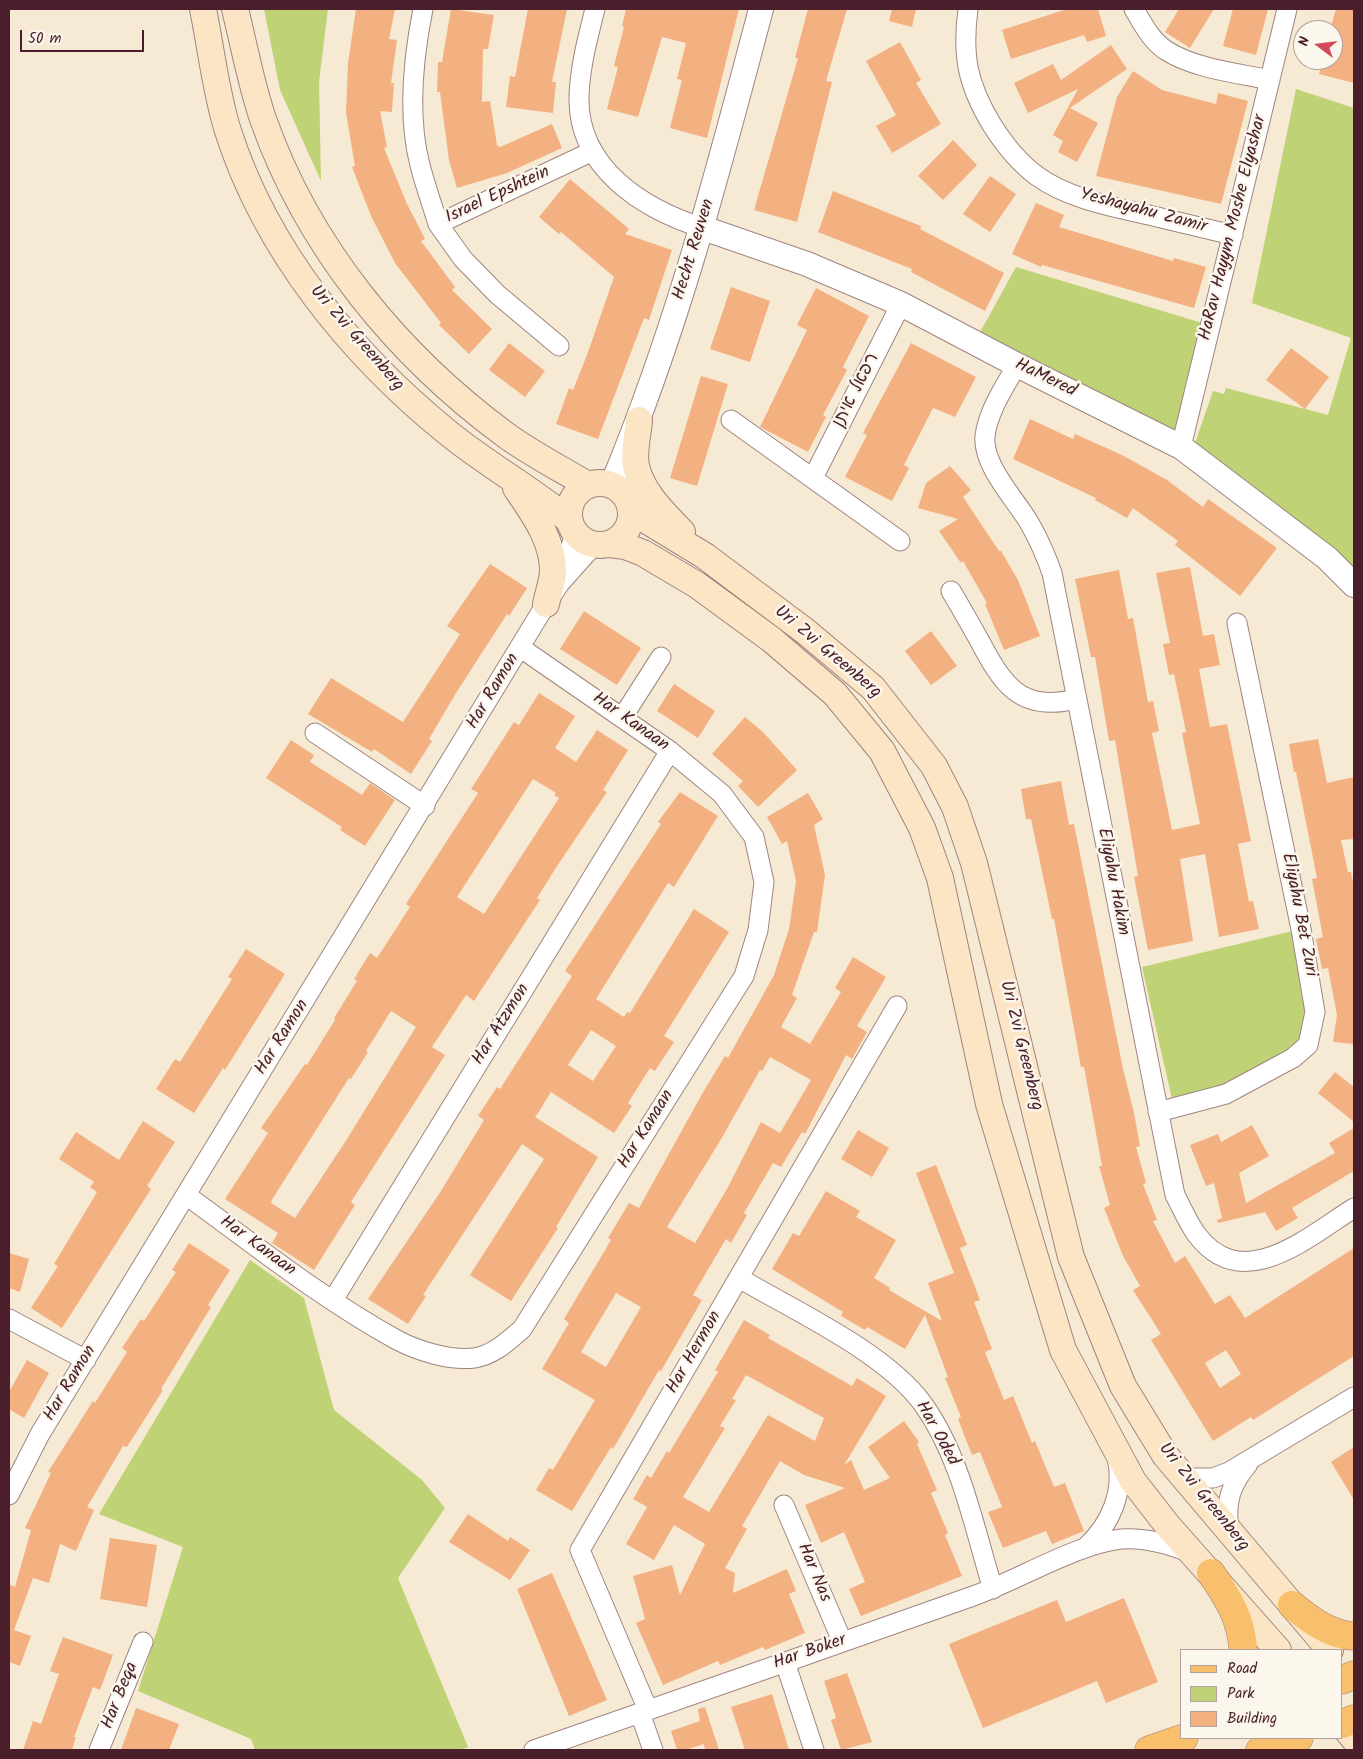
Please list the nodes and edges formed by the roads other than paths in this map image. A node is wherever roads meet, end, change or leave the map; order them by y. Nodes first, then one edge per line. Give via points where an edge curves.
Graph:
1 (203, 9) edge
2 (235, 9) edge
3 (423, 9) edge
4 (595, 9) edge
5 (762, 9) edge
6 (968, 9) edge
7 (1134, 9) edge
8 (1287, 9) edge
9 (1270, 80) junction
10 (593, 151) junction
11 (438, 224) junction
12 (703, 228) junction
13 (1233, 235) junction
14 (901, 304) junction
15 (559, 346) dead end
16 (1017, 365) junction
17 (639, 420) junction
18 (732, 420) dead end
19 (1181, 447) junction
20 (813, 478) junction
21 (510, 479) junction
22 (600, 485) junction
23 (631, 511) junction
24 (587, 536) junction
25 (900, 540) dead end
26 (705, 556) junction
27 (1354, 585) edge
28 (951, 590) dead end
29 (553, 593) junction
30 (1237, 623) dead end
31 (521, 648) junction
32 (661, 657) dead end
33 (1076, 700) junction
34 (622, 718) junction
35 (315, 734) dead end
36 (670, 751) junction
37 (425, 806) junction
38 (897, 1006) dead end
39 (1158, 1112) junction
40 (186, 1195) junction
41 (1354, 1208) edge
42 (739, 1278) junction
43 (333, 1300) junction
44 (9, 1318) edge
45 (86, 1360) junction
46 (1354, 1397) edge
47 (1116, 1452) junction
48 (1258, 1455) junction
49 (1184, 1478) junction
50 (9, 1495) edge
51 (784, 1505) dead end
52 (1229, 1531) junction
53 (1083, 1550) junction
54 (1202, 1564) junction
55 (993, 1589) junction
56 (1292, 1605) junction
57 (1354, 1636) edge
58 (143, 1642) dead end
59 (842, 1642) junction
60 (1243, 1649) edge
61 (1277, 1649) edge
62 (1329, 1649) edge
63 (785, 1662) junction
64 (644, 1712) junction
65 (1343, 1725) edge
66 (1180, 1738) edge
67 (1296, 1739) edge
68 (1354, 1739) edge
69 (99, 1750) edge
70 (534, 1750) edge
71 (653, 1750) edge
72 (814, 1750) edge
73 (1149, 1750) edge
74 (1260, 1750) edge

1 - 21 main road, Uri Zvi Greenberg via 228,130 248,184 283,248 321,306 395,387 447,433
2 - 22 main road, Uri Zvi Greenberg via 263,118 290,182 310,221 369,309 413,356 508,437
3 - 11 street, Israel Epshtein via 414,68 414,123 419,164
4 - 10 street via 585,48 579,97 584,133
5 - 12 street, Hecht Reuven
6 - 13 street, Yeshayahu Zamir via 964,42 979,103 1006,147 1037,176 1095,202
7 - 9 street via 1148,33 1166,51 1193,63
8 - 9 street, HaRav Hayym Moshe Elyashar
9 - 13 street, HaRav Hayym Moshe Elyashar
10 - 11 street, Israel Epshtein
10 - 12 street via 623,188 655,210
11 - 15 street via 463,259 497,294
12 - 14 street, HaMered via 807,264
12 - 17 street, Hecht Reuven
13 - 19 street, HaRav Hayym Moshe Elyashar
14 - 16 street, HaMered
14 - 20 street, רפאל איתן
16 - 19 street, HaMered
16 - 33 street, Eliyahu Hakim via 996,404 985,435 986,451 1041,544 1052,573
17 - 22 street, Hecht Reuven
17 - 26 main road via 636,465 642,484 654,503
18 - 20 street
19 - 27 street, HaMered via 1327,558
20 - 25 street
21 - 24 main road, Uri Zvi Greenberg
21 - 29 main road via 544,534 551,554
22 - 23 main road via 625,496
22 - 24 main road via 581,490 570,503
23 - 24 main road via 626,531 619,539
23 - 26 main road, Uri Zvi Greenberg
24 - 29 street, Har Ramon
24 - 47 main road, Uri Zvi Greenberg via 643,553 698,585 772,640 835,694 882,751 922,828 940,878 989,1104 1063,1350
26 - 49 main road, Uri Zvi Greenberg via 873,688 934,766 955,806 974,863 1071,1257 1123,1386
28 - 33 street via 994,671 1016,692 1032,701 1056,704
29 - 31 street, Har Ramon
30 - 39 street, Eliyahu Bet Zuri via 1301,929 1315,1012 1308,1045 1293,1058 1226,1094
31 - 34 street, Har Kanaan
31 - 37 street, Har Ramon
32 - 34 street
33 - 39 street, Eliyahu Hakim
34 - 36 street, Har Kanaan
35 - 37 street
36 - 43 street, Har Atzmon
36 - 43 street, Har Kanaan via 722,794 754,837 764,882 758,930 744,976 522,1329 500,1349 474,1358 442,1356 398,1340
37 - 40 street, Har Ramon
38 - 42 street, Har Hermon
39 - 41 street, Eliyahu Hakim via 1174,1195 1197,1236 1227,1258 1246,1262 1275,1256
40 - 43 street, Har Kanaan
40 - 45 street, Har Ramon
42 - 55 street, Har Oded via 860,1349 893,1373 923,1404 956,1468
42 - 64 street, Har Hermon via 580,1550
44 - 45 street
45 - 50 street, Har Ramon via 40,1434
46 - 48 street
47 - 53 street, Har Boker via 1120,1476 1114,1507 1098,1536
47 - 54 main road, Uri Zvi Greenberg via 1134,1481
48 - 49 street via 1213,1478
48 - 52 street via 1236,1479 1229,1493 1226,1504
49 - 52 main road, Uri Zvi Greenberg
51 - 59 street, Har Nas
52 - 56 main road, Uri Zvi Greenberg
53 - 54 street, Har Boker via 1100,1543 1139,1539 1159,1542
53 - 55 street, Har Boker
54 - 60 main road via 1234,1610
54 - 61 main road, Uri Zvi Greenberg
55 - 59 street, Har Boker
56 - 57 main road via 1332,1632
56 - 62 main road, Uri Zvi Greenberg
58 - 69 street, Har Beqa
59 - 63 street, Har Boker
63 - 64 street, Har Boker
63 - 72 street
64 - 70 street, Har Boker
64 - 71 street
65 - 68 main road
66 - 73 main road
67 - 74 main road

